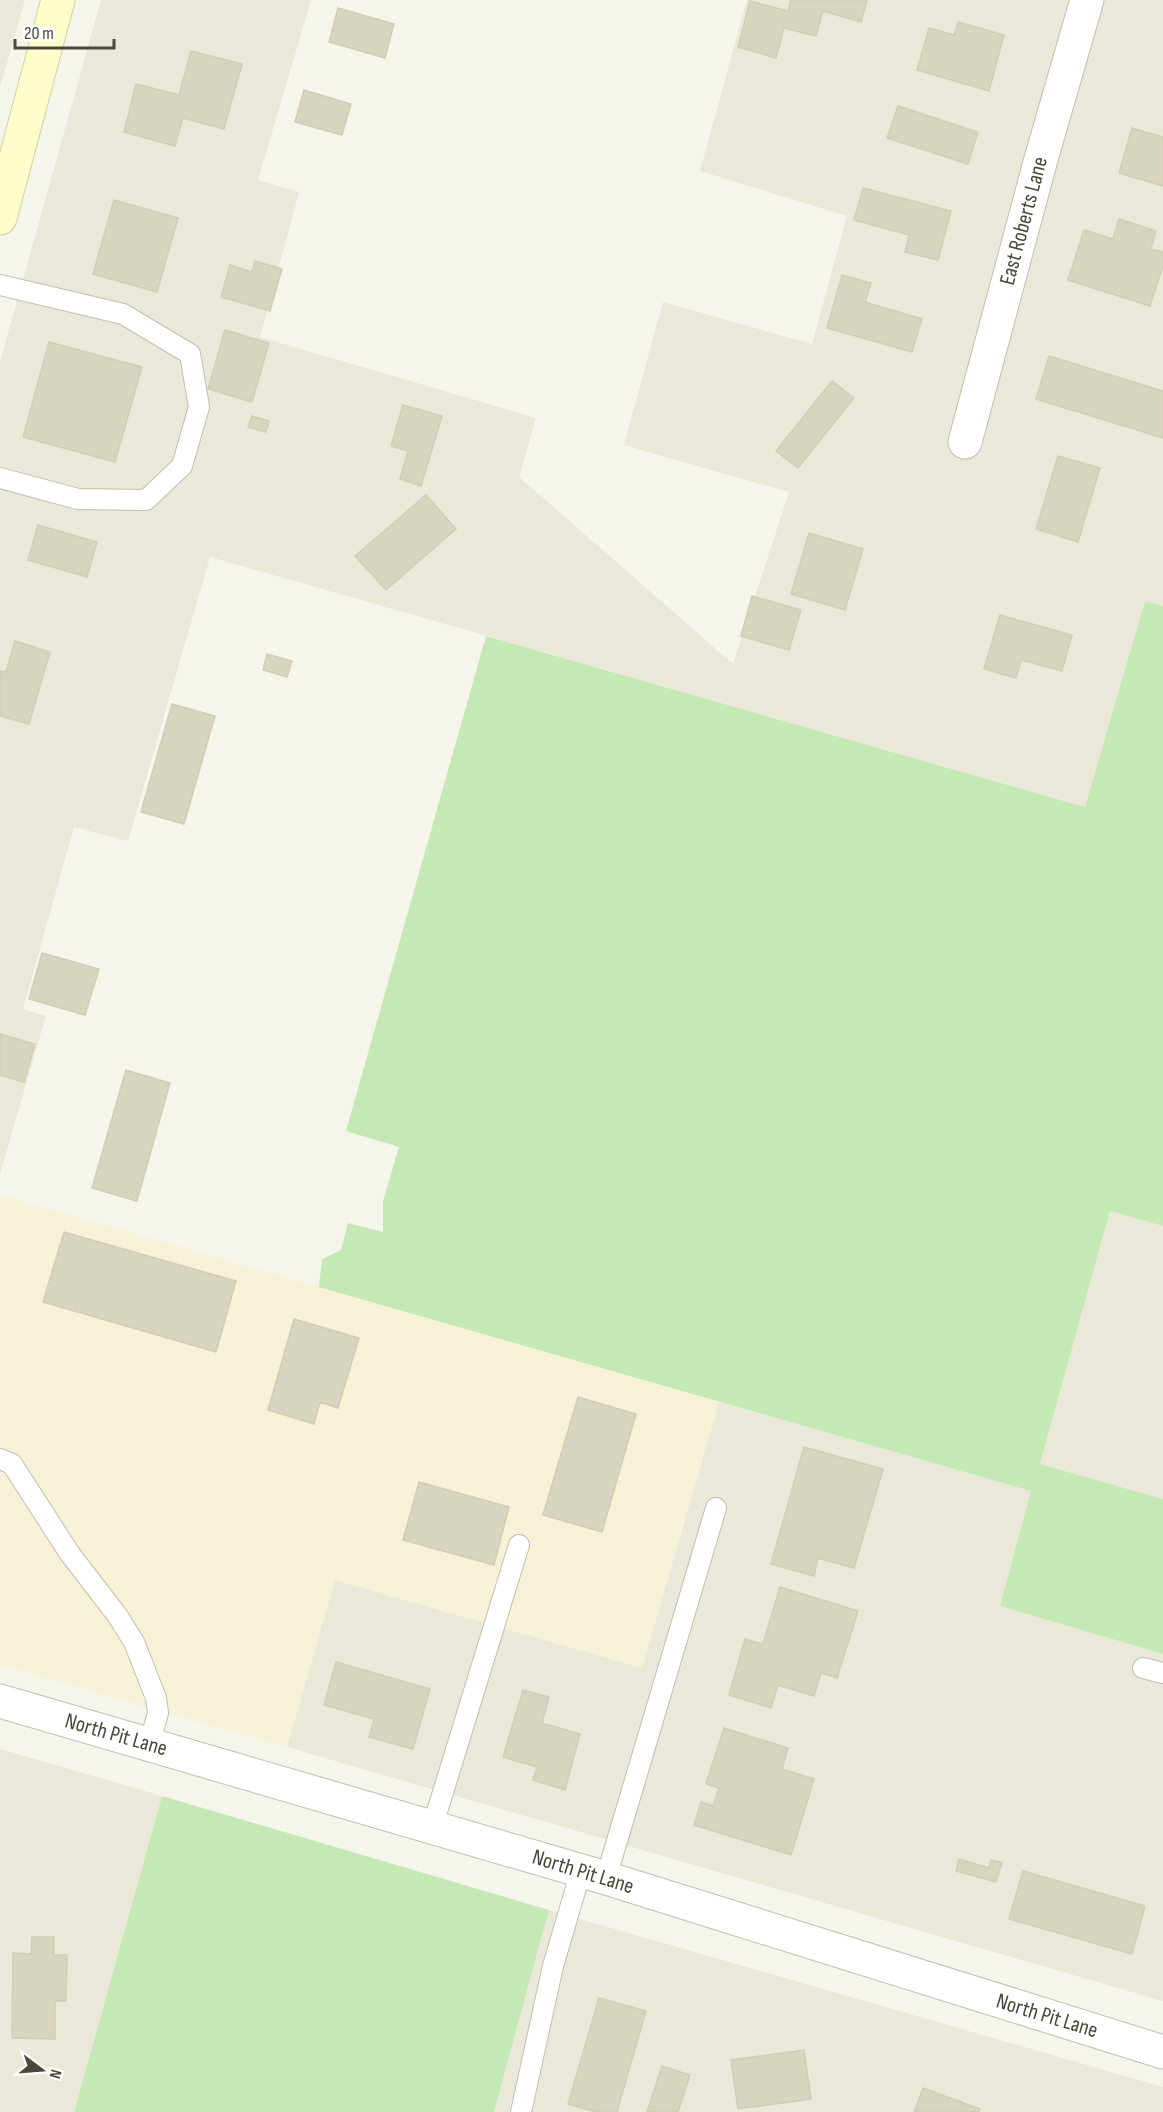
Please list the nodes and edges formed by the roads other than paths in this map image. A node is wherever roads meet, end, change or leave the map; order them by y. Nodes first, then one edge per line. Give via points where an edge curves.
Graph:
1 (58, 0) edge
2 (1087, 0) edge
3 (0, 218) edge
4 (0, 285) edge
5 (965, 442) dead end
6 (0, 478) edge
7 (0, 1459) edge
8 (716, 1508) dead end
9 (519, 1545) dead end
10 (1143, 1668) dead end
11 (1163, 1673) edge
12 (0, 1701) edge
13 (149, 1745) junction
14 (432, 1828) junction
15 (593, 1875) junction
16 (1163, 2052) edge
17 (521, 2112) edge

1 - 3 street
2 - 5 street, East Roberts Lane
4 - 6 lane via 123,314 190,354 199,407 182,466 146,500 78,499
7 - 13 lane via 12,1464 70,1554 134,1642 156,1698 158,1713
8 - 15 lane
9 - 14 lane
10 - 11 lane
12 - 13 street, North Pit Lane
13 - 14 street, North Pit Lane
14 - 15 street, North Pit Lane
15 - 16 street, North Pit Lane
15 - 17 lane via 552,1966

